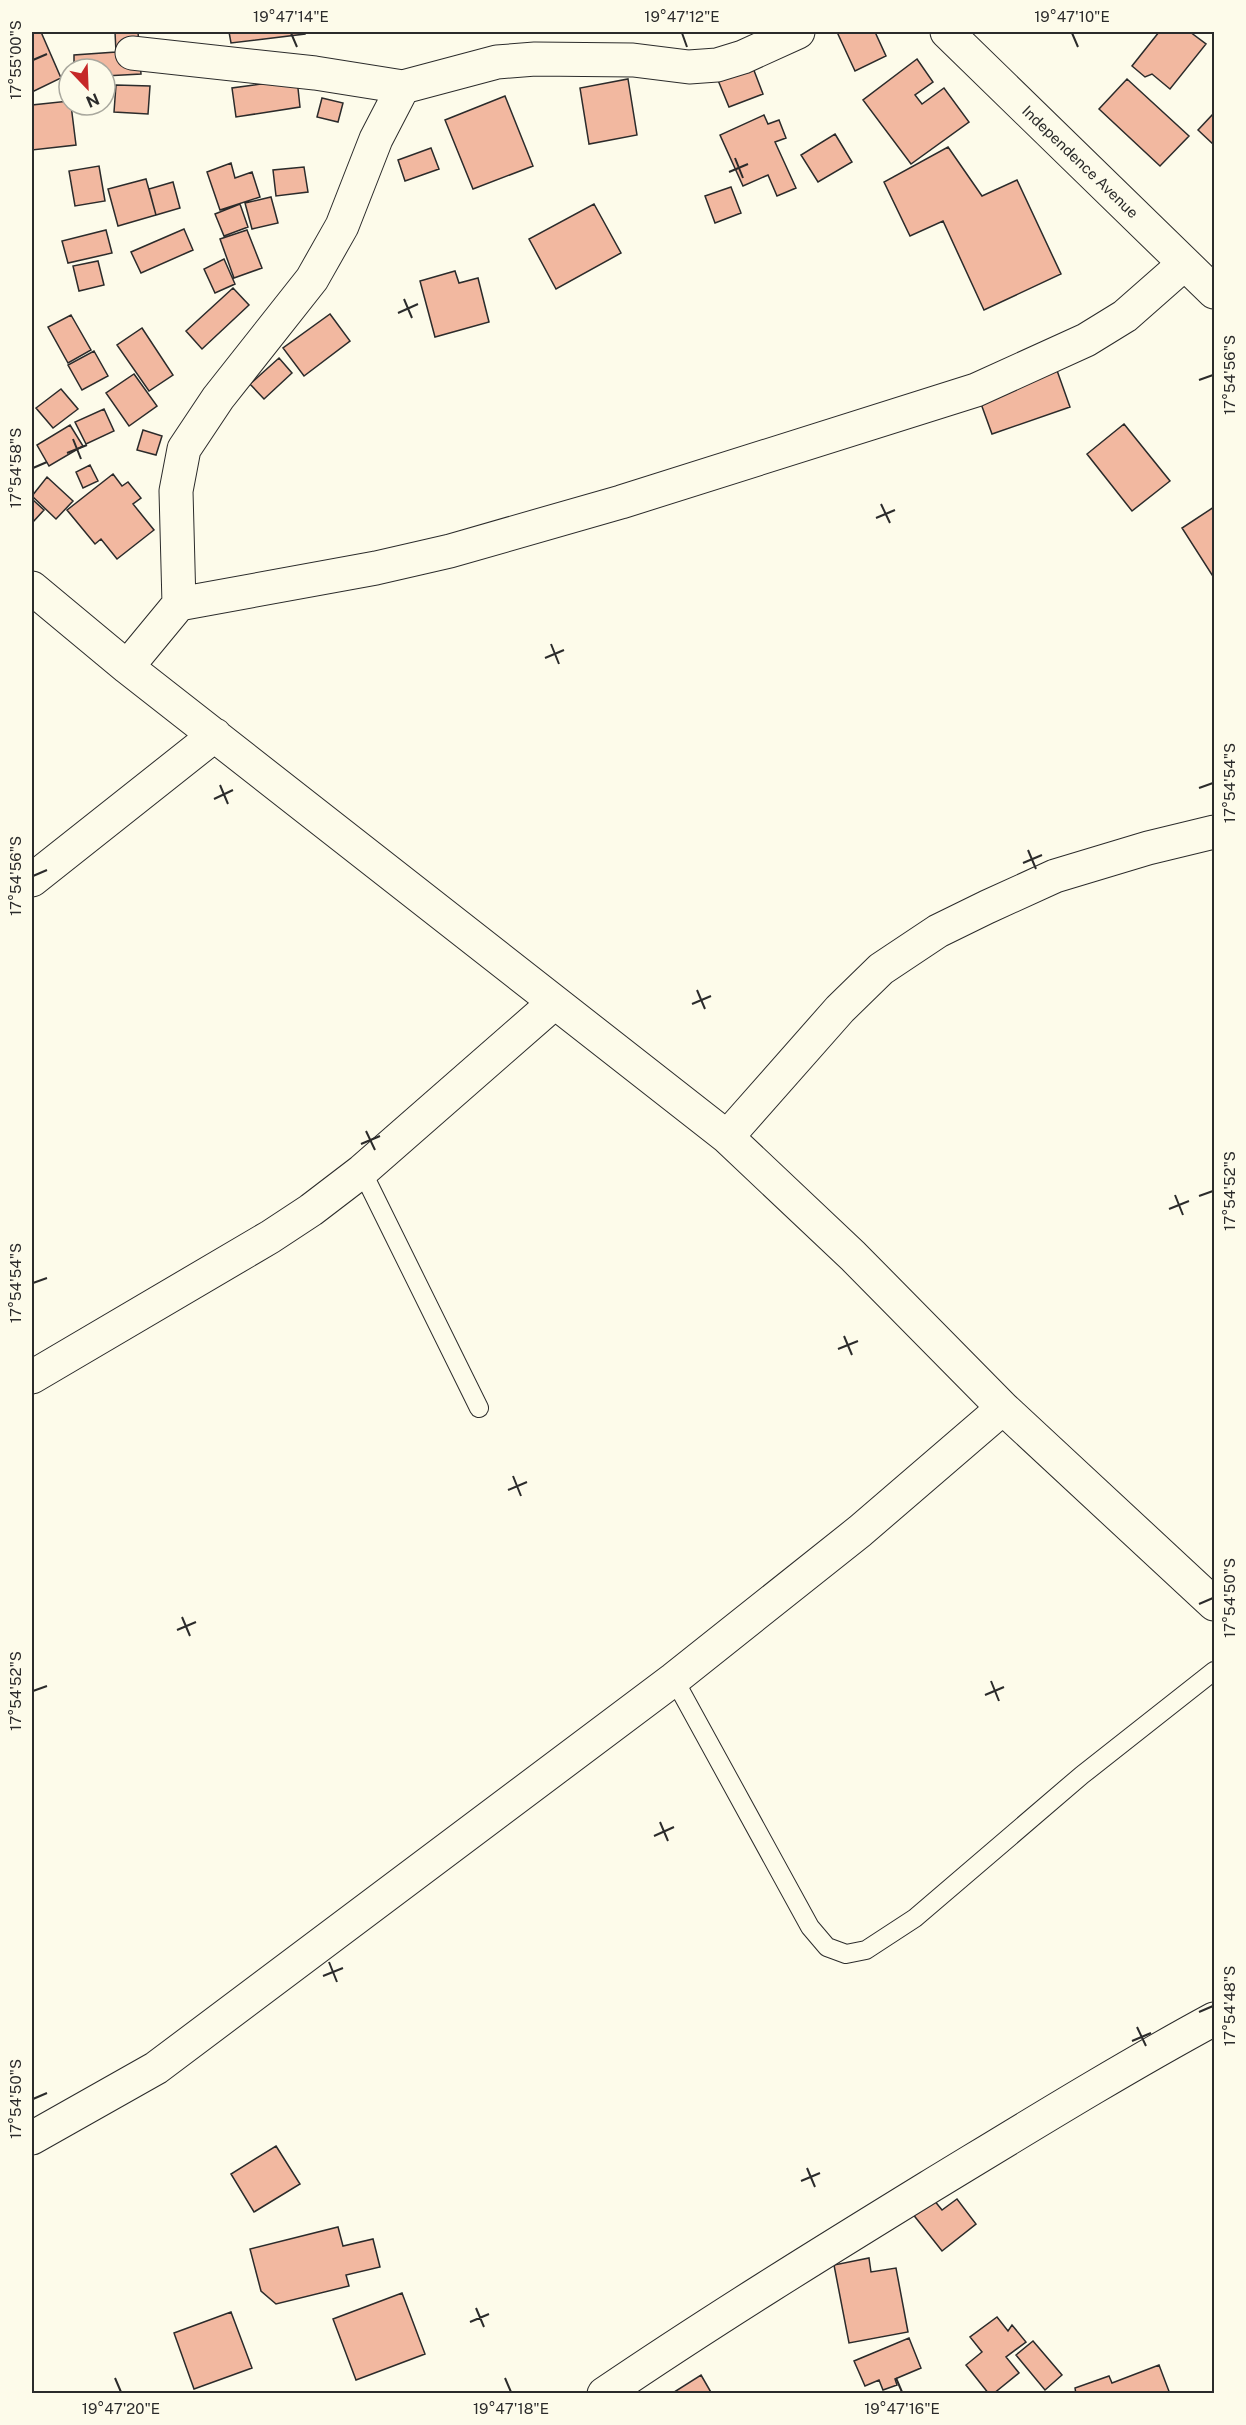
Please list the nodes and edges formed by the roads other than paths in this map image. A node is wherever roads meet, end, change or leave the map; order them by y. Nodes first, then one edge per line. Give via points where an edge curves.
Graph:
1 (798, 32) edge
2 (947, 32) edge
3 (132, 53) dead end
4 (403, 87) junction
5 (1184, 264) junction
6 (1215, 292) edge
7 (32, 588) edge
8 (179, 604) junction
9 (127, 667) junction
10 (215, 735) junction
11 (1215, 832) edge
12 (32, 880) edge
13 (554, 1003) junction
14 (727, 1137) junction
15 (362, 1171) junction
16 (32, 1377) edge
17 (479, 1408) dead end
18 (1003, 1408) junction
19 (1215, 1604) edge
20 (1215, 1671) edge
21 (674, 1679) junction
22 (1215, 2019) edge
23 (32, 2138) edge
24 (604, 2394) edge

1 - 4 street via 717,65 535,59 498,62
2 - 5 street, Independence Avenue
3 - 4 street
4 - 8 street via 376,139 342,226 312,279 218,398 184,449 176,491
5 - 6 street, Independence Avenue
5 - 8 street via 1125,316 1086,340 976,390 621,502 450,551
7 - 9 street
8 - 9 street
9 - 10 street
10 - 12 street
10 - 13 street
11 - 14 street via 1055,876 938,932 881,969 840,1009
13 - 14 street
13 - 15 street
14 - 18 street via 853,1256
15 - 16 street via 290,1225
15 - 17 lane
18 - 19 street
18 - 21 street via 860,1531
20 - 21 lane via 1082,1775 915,1918 866,1950 846,1954 827,1947 810,1927
21 - 23 street via 156,2068
22 - 24 street via 754,2294

